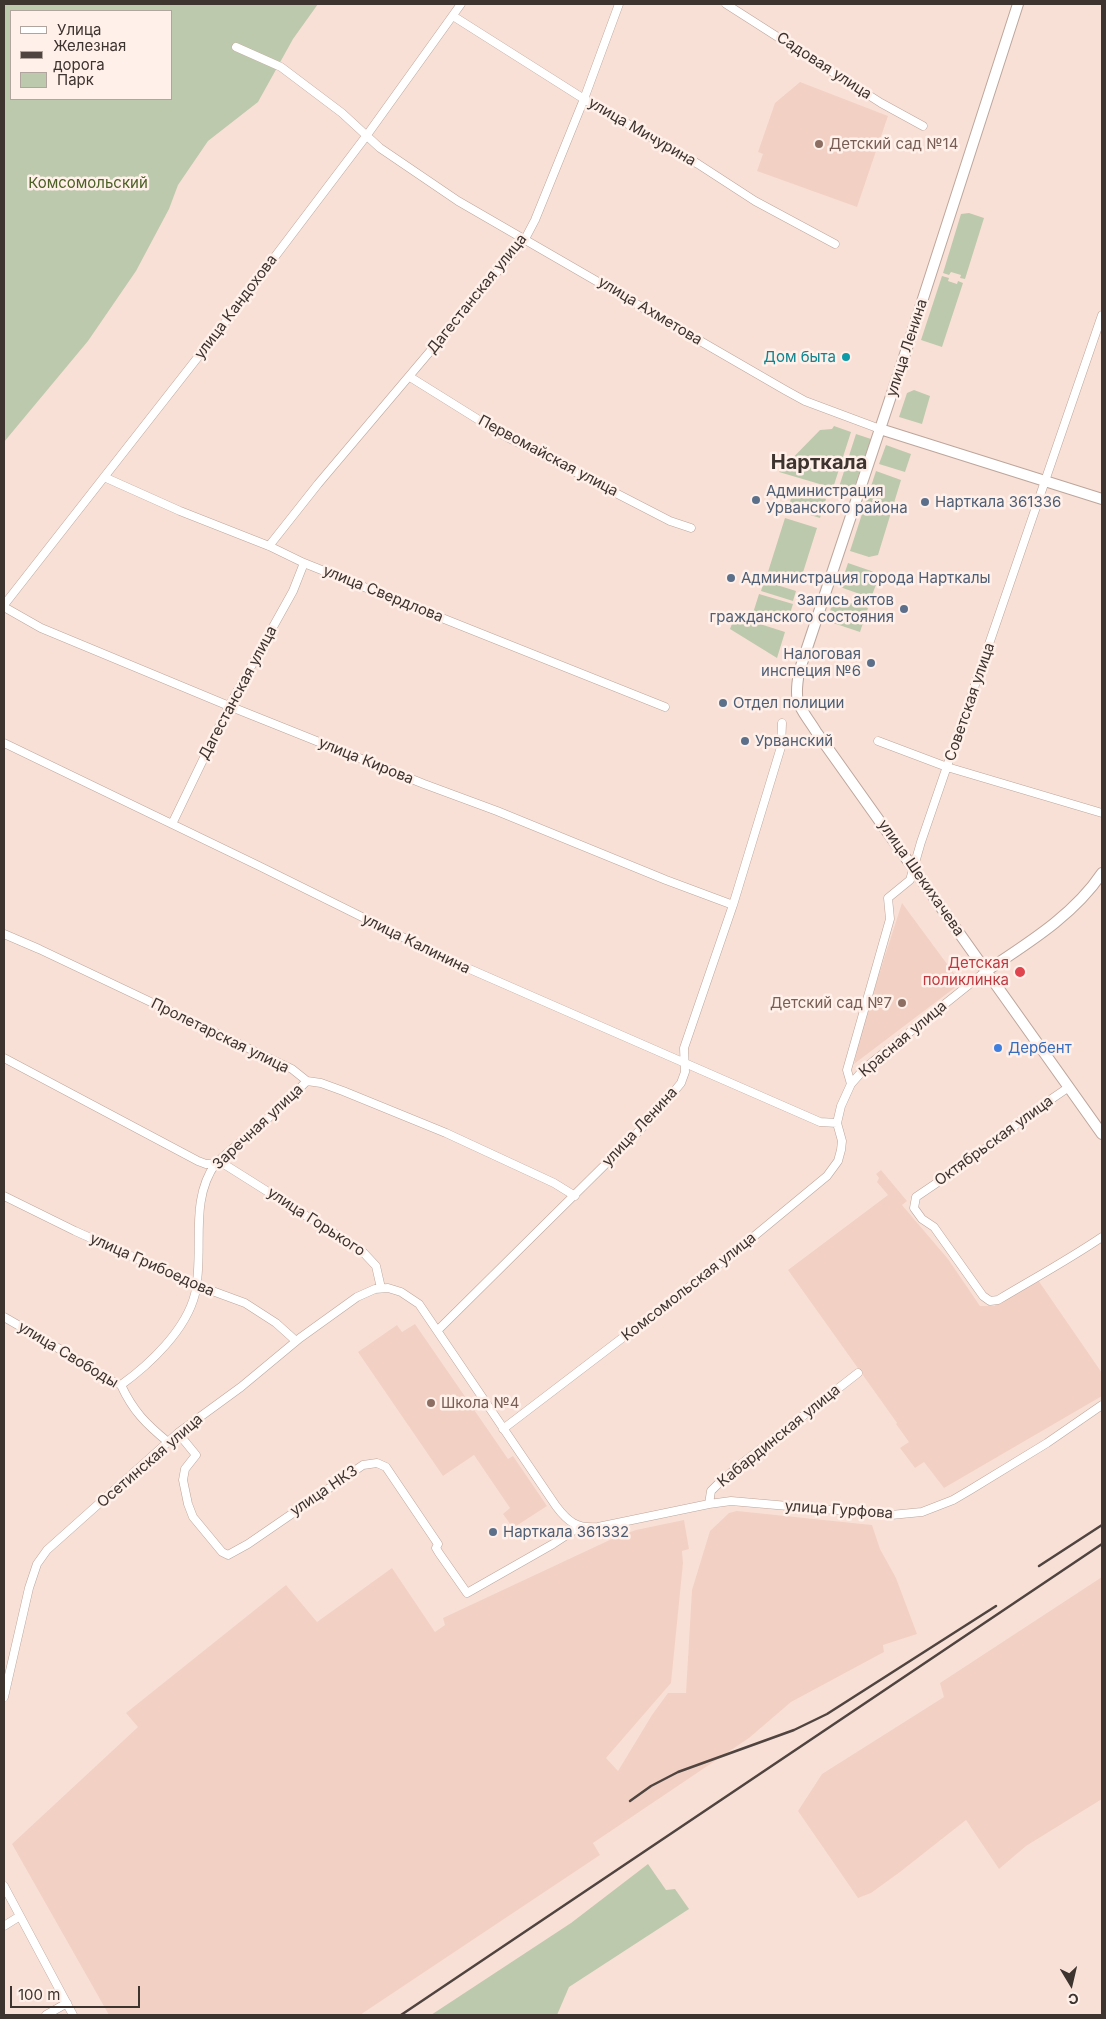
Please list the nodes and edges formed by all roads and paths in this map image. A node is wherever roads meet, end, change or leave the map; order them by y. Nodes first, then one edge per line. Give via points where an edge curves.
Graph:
1 (461, 4) edge
2 (619, 4) edge
3 (726, 4) edge
4 (1018, 4) edge
5 (453, 16) junction
6 (236, 48) dead end
7 (584, 99) junction
8 (923, 126) dead end
9 (368, 135) junction
10 (525, 239) junction
11 (835, 244) dead end
12 (1102, 315) edge
13 (410, 377) junction
14 (880, 429) junction
15 (104, 477) junction
16 (1045, 482) junction
17 (1102, 499) edge
18 (691, 528) dead end
19 (269, 546) junction
20 (304, 563) junction
21 (4, 606) edge
22 (796, 693) joint
23 (229, 706) junction
24 (665, 707) dead end
25 (782, 723) dead end
26 (878, 741) dead end
27 (4, 743) edge
28 (947, 767) junction
29 (1102, 812) edge
30 (172, 824) junction
31 (913, 867) junction
32 (1102, 872) edge
33 (733, 904) junction
34 (4, 934) edge
35 (986, 971) junction
36 (4, 1058) edge
37 (685, 1063) junction
38 (307, 1081) junction
39 (851, 1084) junction
40 (1069, 1087) junction
41 (837, 1123) junction
42 (1102, 1134) edge
43 (216, 1163) junction
44 (4, 1196) edge
45 (575, 1196) junction
46 (1102, 1237) edge
47 (196, 1285) junction
48 (381, 1288) junction
49 (4, 1317) edge
50 (438, 1330) junction
51 (296, 1341) junction
52 (858, 1374) dead end
53 (121, 1385) junction
54 (1102, 1405) edge
55 (503, 1429) junction
56 (178, 1434) junction
57 (168, 1442) junction
58 (709, 1504) junction
59 (579, 1527) junction
60 (4, 1698) edge
61 (4, 1886) edge
62 (20, 1916) junction
63 (4, 1926) edge
64 (67, 2003) junction
65 (46, 2015) edge
66 (73, 2015) edge

1 - 5 street, улица Кандохова
2 - 7 street, Дагестанская улица
3 - 8 street, Садовая улица via 873,98
4 - 14 street, улица Ленина
5 - 7 street, улица Мичурина
5 - 9 street, улица Кандохова
6 - 9 street, улица Ахметова via 281,67
7 - 10 street, Дагестанская улица
7 - 11 street, улица Мичурина via 762,205
9 - 10 street, улица Ахметова via 410,170
9 - 15 street, улица Кандохова
10 - 13 street, Дагестанская улица
10 - 14 street, улица Ахметова via 791,394
12 - 16 street, Советская улица
13 - 18 street, Первомайская улица via 503,435 670,521
13 - 19 street, Дагестанская улица
14 - 16 street, улица Ахметова
14 - 22 street, улица Ленина via 800,672
15 - 19 street, улица Свердлова
15 - 21 street, улица Кандохова
16 - 17 street, улица Ахметова
16 - 28 street, Советская улица
19 - 20 street, улица Свердлова
20 - 23 street, Дагестанская улица
20 - 24 street, улица Свердлова
21 - 23 street, улица Кирова via 41,628
22 - 31 street, улица Шекихачева via 802,711
23 - 30 street, Дагестанская улица
23 - 33 street, улица Кирова
25 - 33 street, улица Ленина via 781,748
26 - 28 street
27 - 30 street, улица Калинина
28 - 29 street
28 - 31 street, Советская улица
30 - 37 street, улица Калинина via 448,960
31 - 35 street, улица Шекихачева
31 - 39 street, Советская улица via 910,880 888,898 890,919 848,1070
32 - 35 street, Красная улица via 1090,891 1054,923
33 - 37 street, улица Ленина via 684,1048
34 - 38 street, Пролетарская улица via 292,1069
35 - 39 street, Красная улица via 865,1068
35 - 40 street, улица Шекихачева
36 - 43 street, улица Горького via 198,1161
37 - 41 street, улица Калинина via 820,1122
37 - 45 street, улица Ленина via 681,1083
38 - 43 street, Заречная улица
38 - 45 street, Пролетарская улица via 343,1091 446,1133 546,1179
39 - 41 street, Красная улица via 840,1106
40 - 42 street, улица Шекихачева
40 - 46 street, Октябрьская улица via 916,1197 914,1208 934,1227 983,1296 990,1301 998,1300
41 - 55 street, Комсомольская улица via 841,1150 836,1165 827,1176 735,1252
43 - 47 street, Заречная улица via 200,1202
43 - 48 street, улица Горького via 222,1163 270,1191 362,1251 376,1266
44 - 47 street, улица Грибоедова
45 - 50 street, улица Ленина
47 - 51 street, улица Грибоедова via 245,1303
47 - 53 street, Заречная улица via 193,1299 174,1334 157,1354
48 - 50 street via 401,1292 419,1304
48 - 51 street, Осетинская улица via 357,1297
49 - 53 street, улица Свободы
50 - 55 street
51 - 56 street, Осетинская улица
52 - 58 street, Кабардинская улица via 728,1475 711,1491
53 - 57 street, улица Свободы via 138,1415
54 - 58 street, улица Гурфова via 970,1490 922,1512 891,1515 740,1501
55 - 59 street via 565,1518
56 - 57 street, Осетинская улица
56 - 59 street, улица НКЗ via 196,1455 185,1469 183,1480 193,1517 228,1555 370,1462 386,1468 438,1544 438,1553 468,1593
57 - 60 street, Осетинская улица via 40,1558 29,1588
58 - 59 street, улица Гурфова
61 - 62 street
62 - 63 street
62 - 64 street
64 - 65 street
64 - 66 street

